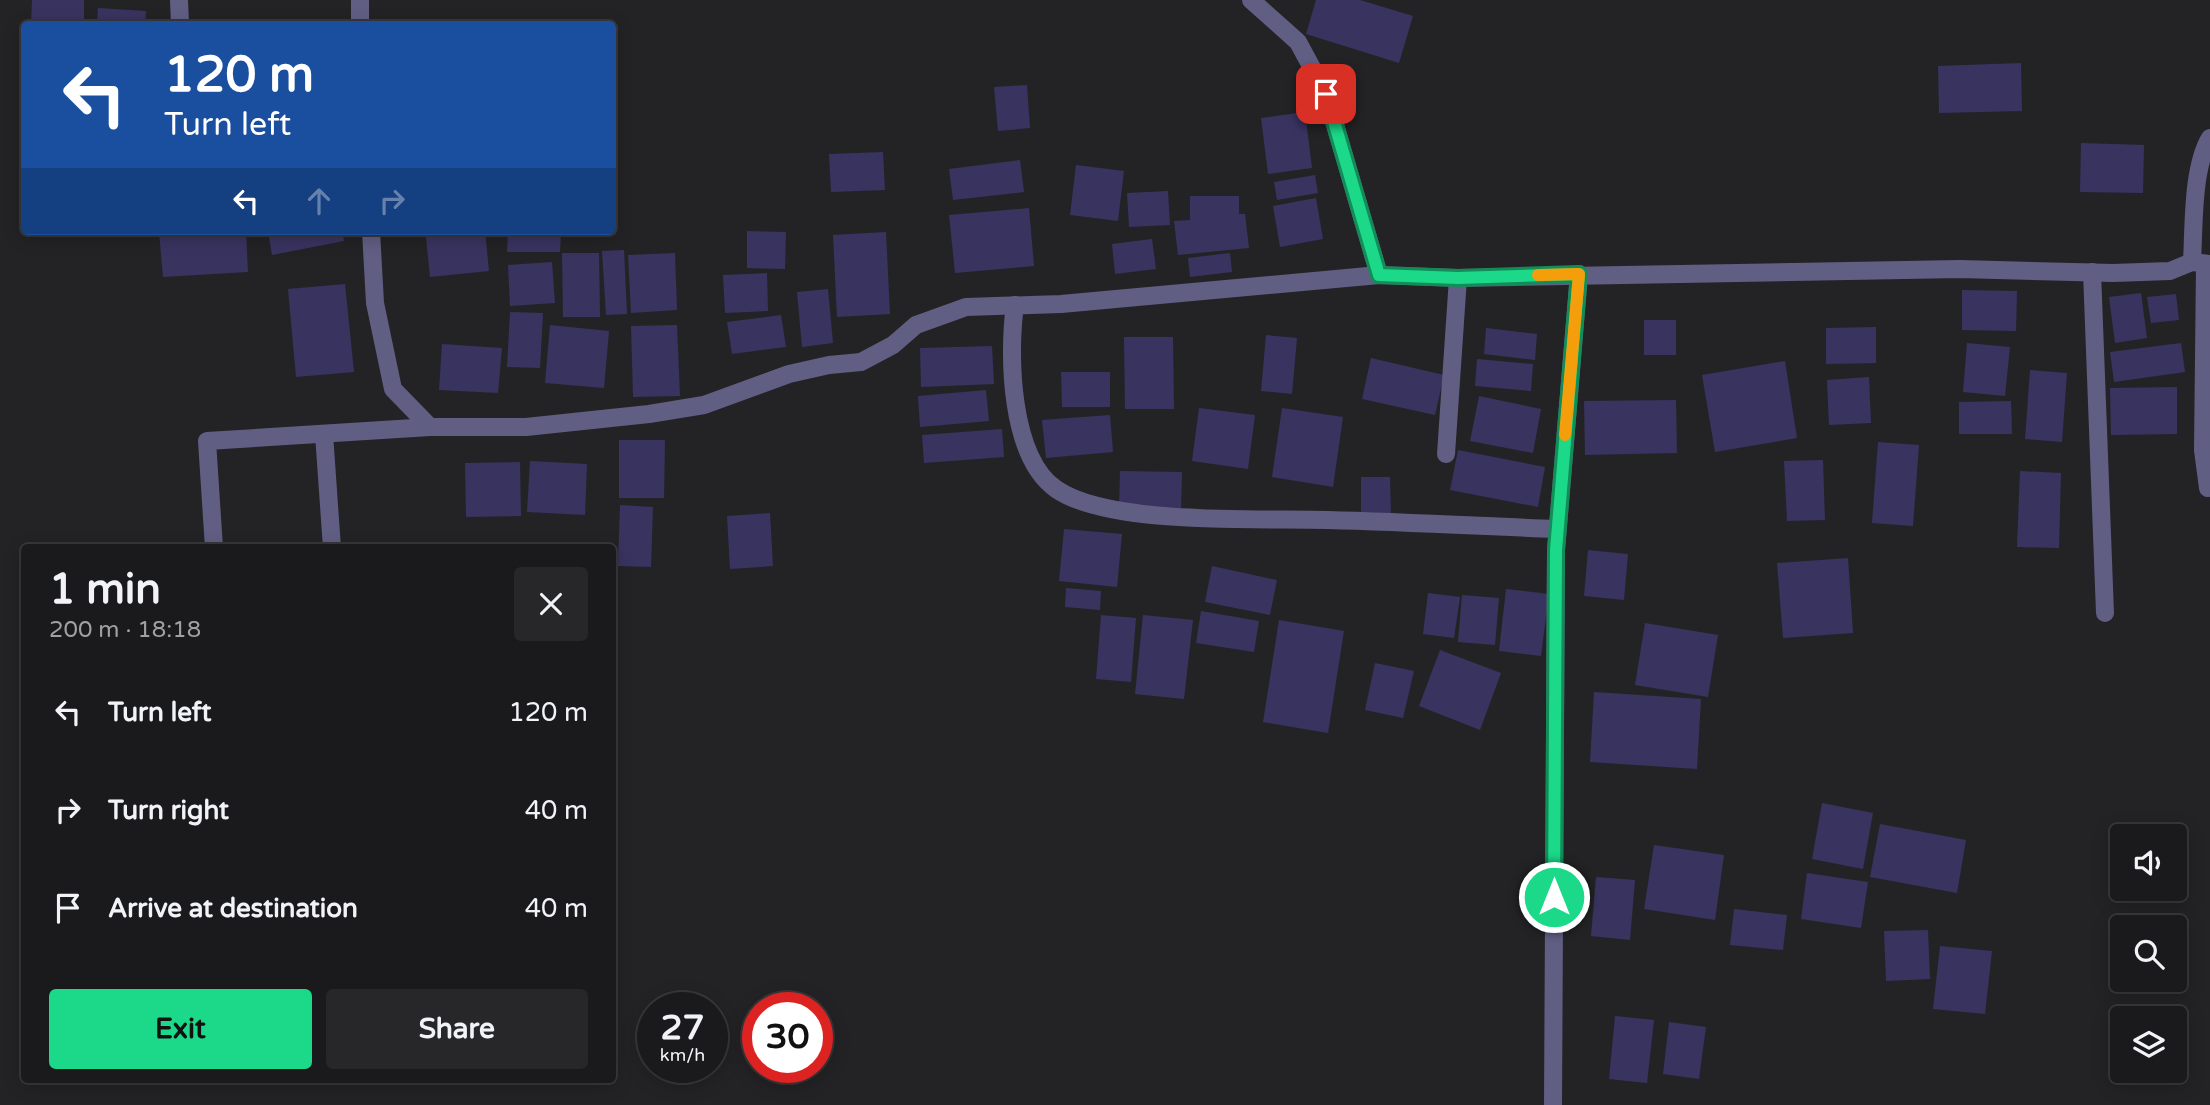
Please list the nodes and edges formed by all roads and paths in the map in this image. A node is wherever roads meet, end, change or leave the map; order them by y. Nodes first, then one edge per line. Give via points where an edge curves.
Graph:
1 (179, 0) edge
2 (360, 0) edge
3 (1251, 0) edge
4 (180, 21) edge
5 (360, 21) edge
6 (2210, 138) edge
7 (370, 235) edge
8 (2202, 263) edge
9 (2092, 272) junction
10 (1579, 274) junction
11 (1379, 275) junction
12 (1458, 278) junction
13 (1014, 304) junction
14 (430, 427) junction
15 (324, 434) junction
16 (1446, 454) dead end
17 (2208, 488) dead end
18 (1556, 529) junction
19 (214, 544) edge
20 (332, 544) edge
21 (2105, 613) dead end
22 (1553, 1105) edge

1 - 4 street
2 - 5 street
3 - 11 street via 1298,42 1326,94
6 - 8 street via 2198,180
7 - 14 street via 376,303 393,389
8 - 9 street via 2169,271
8 - 17 street via 2203,450
9 - 10 street via 1960,269
9 - 21 street
10 - 12 street
10 - 18 street
11 - 12 street
11 - 13 street via 1061,304
12 - 16 street
13 - 14 street via 966,307 916,325 893,345 861,362 789,374 704,405 527,427
13 - 18 street via 1014,379 1020,428 1031,463 1057,490 1093,507 1258,520
14 - 15 street
15 - 19 street via 207,441
15 - 20 street
18 - 22 street

